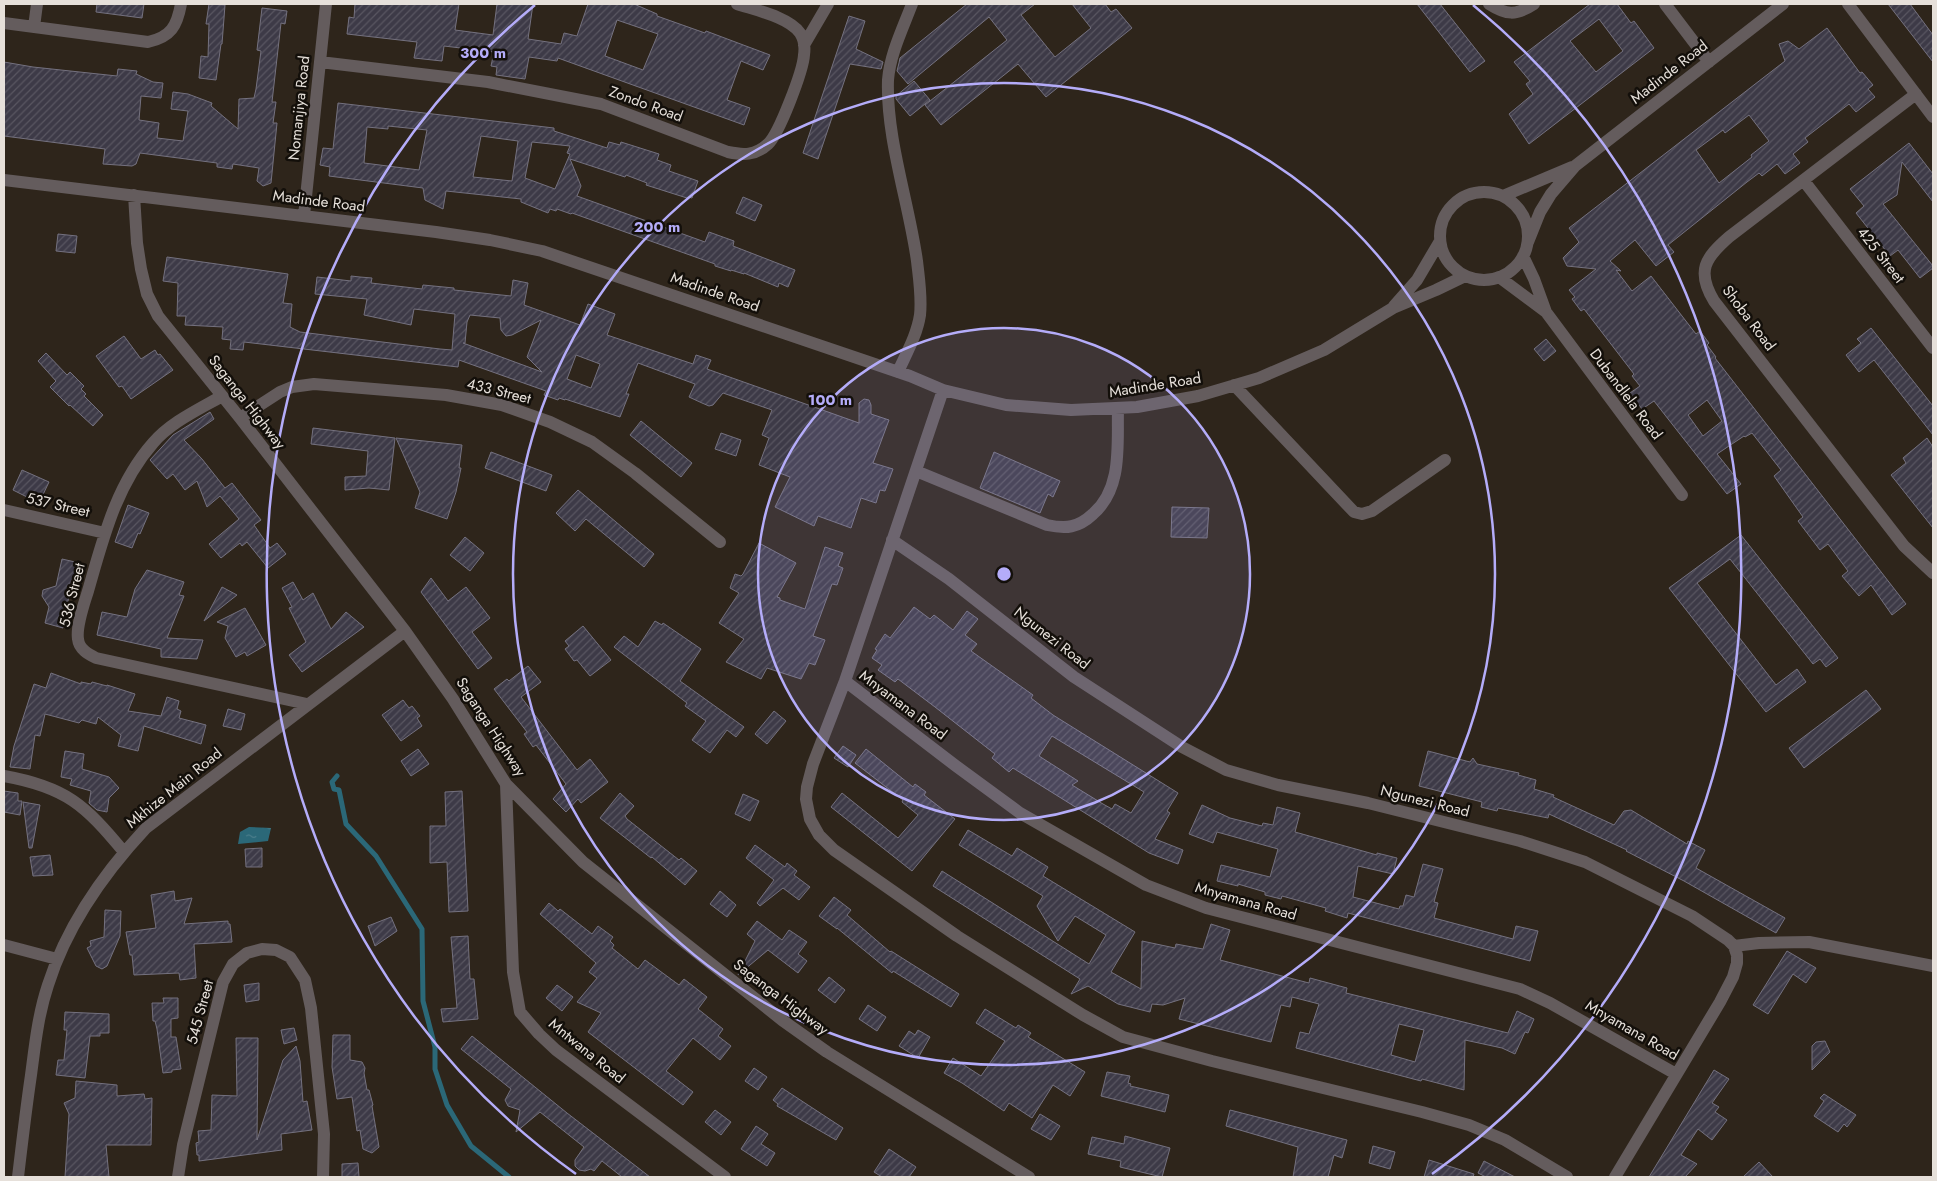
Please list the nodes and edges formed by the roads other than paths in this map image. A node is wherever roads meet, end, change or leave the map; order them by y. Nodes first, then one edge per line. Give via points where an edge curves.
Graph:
1 (37, 4) edge
2 (182, 4) edge
3 (326, 4) edge
4 (738, 4) edge
5 (828, 4) edge
6 (912, 4) edge
7 (1489, 4) edge
8 (1534, 4) edge
9 (1665, 4) edge
10 (1784, 4) edge
11 (1848, 4) edge
12 (4, 23) edge
13 (34, 26) junction
14 (804, 45) junction
15 (320, 62) junction
16 (1709, 62) junction
17 (1916, 94) junction
18 (1933, 116) edge
19 (1575, 166) junction
20 (4, 180) edge
21 (1804, 181) junction
22 (134, 195) junction
23 (1503, 196) junction
24 (304, 216) junction
25 (1440, 241) junction
26 (1528, 242) junction
27 (1523, 256) junction
28 (1465, 276) junction
29 (1499, 277) junction
30 (1393, 308) junction
31 (1546, 312) junction
32 (1933, 348) edge
33 (898, 372) junction
34 (1234, 385) junction
35 (943, 390) junction
36 (222, 396) junction
37 (1118, 409) junction
38 (240, 418) junction
39 (1444, 460) dead end
40 (916, 471) junction
41 (1682, 494) dead end
42 (4, 510) edge
43 (105, 533) junction
44 (892, 540) junction
45 (720, 542) dead end
46 (1933, 573) edge
47 (405, 632) junction
48 (845, 681) junction
49 (308, 704) junction
50 (4, 776) edge
51 (506, 784) junction
52 (124, 852) junction
53 (4, 945) edge
54 (1734, 946) junction
55 (57, 959) junction
56 (1933, 966) edge
57 (1676, 1074) junction
58 (18, 1177) edge
59 (178, 1177) edge
60 (323, 1177) edge
61 (725, 1177) edge
62 (1029, 1177) edge
63 (1567, 1177) edge
64 (1615, 1177) edge

1 - 13 street
2 - 13 street via 179,18 169,33 148,42
3 - 15 street, Nomanjiya Road
4 - 14 street via 786,22 800,34
5 - 14 street
6 - 33 street via 892,58 888,80 894,140 920,284 920,315
7 - 8 street via 1511,14
9 - 16 street
10 - 16 street, Madinde Road
11 - 17 street
12 - 13 street
14 - 15 street, Zondo Road via 804,58 775,134 757,152 746,155 728,152 601,104 488,82
15 - 24 street, Nomanjiya Road
16 - 19 street, Madinde Road
17 - 18 street
17 - 21 street, Shoba Road
19 - 23 street, Madinde Road
19 - 26 street, Madinde Road via 1551,194
20 - 22 street, Madinde Road
21 - 32 street, 425 Street
21 - 46 street, Shoba Road via 1712,252 1704,274 1707,289 1904,546
22 - 24 street, Madinde Road
22 - 36 street, Saganga Highway via 137,243 147,294 158,316
23 - 25 street via 1486,191 1464,196 1451,206 1442,220
23 - 26 street via 1515,204 1525,220
24 - 33 street, Madinde Road via 454,234 542,251
25 - 28 street via 1446,258
25 - 30 street, Madinde Road via 1417,280
26 - 27 street
27 - 29 street via 1513,269
27 - 31 street, Dubandlela Road
28 - 29 street via 1480,280
28 - 30 street, Madinde Road
29 - 31 street, Dubandlela Road
30 - 34 street, Madinde Road via 1324,350 1259,378
31 - 41 street, Dubandlela Road
33 - 35 street, Madinde Road
34 - 37 street, Madinde Road via 1198,396
34 - 39 street via 1354,512 1362,514 1372,510
35 - 37 street, Madinde Road via 1006,405 1071,410
35 - 40 street
36 - 38 street, Saganga Highway
36 - 43 street, 536 Street via 165,430 152,445 122,490
37 - 40 street via 1114,482 1099,509 1077,525 1063,529 1047,525
38 - 45 street, 433 Street via 280,392 314,384 446,395 502,405 550,422 592,442
38 - 47 street, Saganga Highway
40 - 44 street
42 - 43 street, 537 Street
43 - 49 street, 536 Street via 80,618 78,639 87,653 108,661
44 - 48 street
44 - 54 street, Ngunezi Road via 949,579 1074,677 1182,747 1226,770 1520,841 1585,862 1692,916
47 - 49 street, Mkhize Main Road
47 - 51 street, Saganga Highway via 454,699
48 - 57 street, Mnyamana Road via 1020,813 1146,885 1206,908 1520,989
48 - 63 street via 813,764 806,799 810,819 819,835 834,850 884,886 957,936 1123,1037 1469,1126 1505,1140
49 - 52 street, Mkhize Main Road via 146,828
50 - 52 street via 62,793 101,824
51 - 61 street, Mntwana Road via 513,972 520,1012 556,1050
51 - 62 street, Saganga Highway via 583,862 782,1020 827,1052
52 - 55 street, Mkhize Main Road via 73,924
53 - 55 street
54 - 56 street via 1809,942
54 - 57 street via 1737,963 1733,977
55 - 58 street, Mkhize Main Road via 38,1021
57 - 64 street
59 - 60 street, 545 Street via 223,982 233,964 247,952 262,949 276,950 290,957 305,980 311,1008 324,1134

